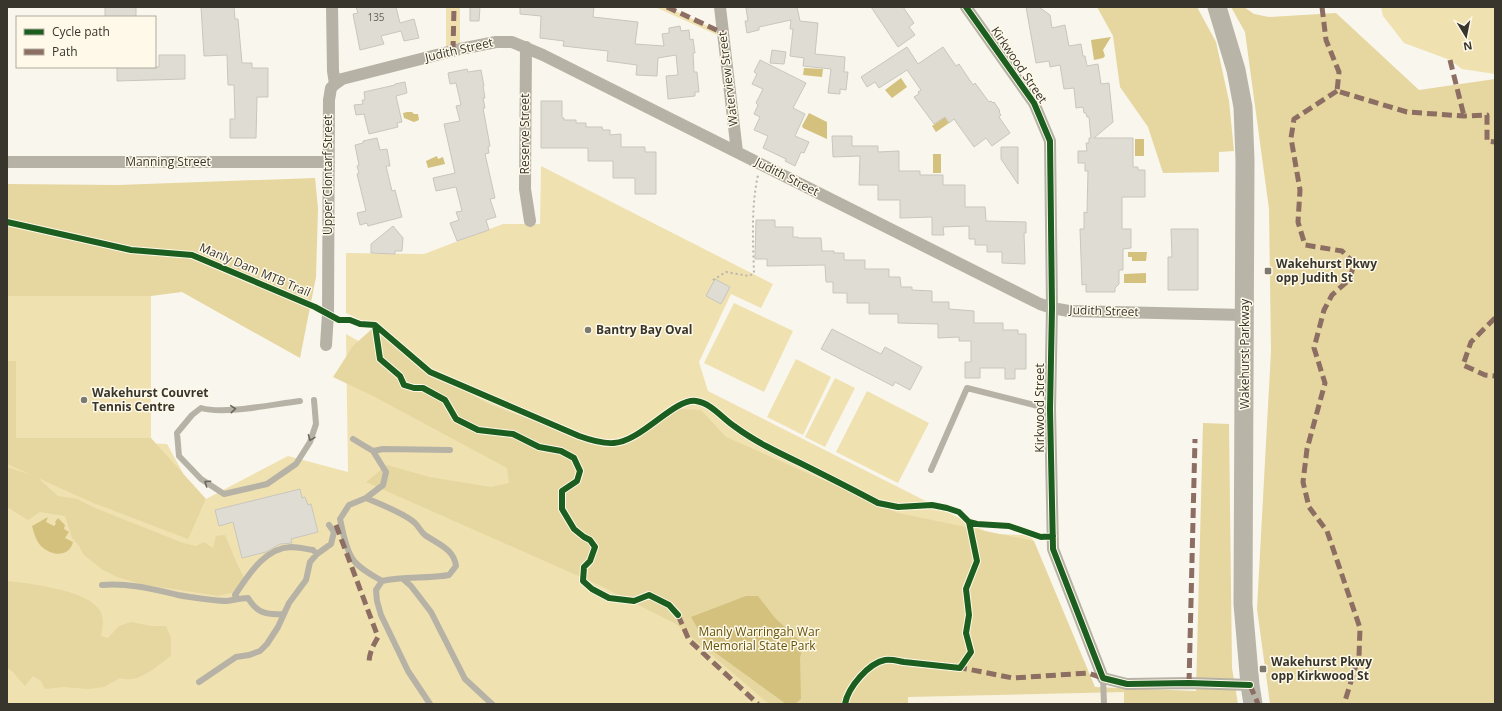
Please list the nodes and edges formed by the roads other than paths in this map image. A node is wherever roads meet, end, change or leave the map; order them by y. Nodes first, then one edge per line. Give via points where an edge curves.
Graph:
1 (332, 7) edge
2 (720, 7) edge
3 (966, 7) edge
4 (1217, 7) edge
5 (526, 47) junction
6 (335, 84) junction
7 (737, 152) junction
8 (7, 162) edge
9 (329, 162) junction
10 (530, 221) dead end
11 (1052, 308) junction
12 (1245, 315) junction
13 (326, 345) dead end
14 (314, 400) dead end
15 (300, 401) dead end
16 (1050, 409) junction
17 (353, 439) dead end
18 (450, 450) dead end
19 (373, 451) junction
20 (931, 470) dead end
21 (366, 498) junction
22 (329, 525) dead end
23 (317, 554) junction
24 (402, 578) junction
25 (382, 581) junction
26 (102, 585) dead end
27 (237, 598) junction
28 (283, 614) junction
29 (1103, 678) junction
30 (199, 682) dead end
31 (1250, 685) junction
32 (485, 696) junction
33 (430, 704) edge
34 (486, 704) edge
35 (492, 704) edge
36 (1104, 704) edge
37 (1253, 704) edge

1 - 6 street, Upper Clontarf Street
2 - 7 street, Waterview Street
3 - 11 street, Kirkwood Street via 1034,103 1050,141
4 - 12 main road, Wakehurst Parkway via 1236,70 1243,107
5 - 6 street, Judith Street via 512,42 496,42 342,79
5 - 7 street, Judith Street
5 - 10 street, Reserve Street via 525,189
6 - 9 street, Upper Clontarf Street via 331,88 329,100
7 - 11 street, Judith Street
8 - 9 street, Manning Street
9 - 13 street, Upper Clontarf Street
11 - 12 street, Judith Street via 1069,311
11 - 16 street, Kirkwood Street
12 - 31 main road, Wakehurst Parkway via 1243,604
14 -> 15 lane via 316,424 310,442 296,464 267,484 224,494 201,479 179,456 177,433 201,408 211,411
16 - 20 lane via 967,388
16 - 29 street, Kirkwood Street via 1053,549
17 - 19 lane
18 - 19 lane
19 - 21 lane via 386,472 383,484
21 - 24 lane via 392,509 415,523 423,534 455,558 456,566 449,575
21 - 25 lane via 349,505 340,520 352,559
22 - 23 lane via 334,532 331,544
23 - 27 lane via 313,550 290,547 276,551 252,570 235,595
23 - 28 lane via 310,562 306,580
24 - 25 lane
24 - 32 lane via 431,612 465,679
25 - 33 lane via 376,590 380,615 408,671
26 - 27 lane via 125,584 178,595 226,601
27 - 28 lane via 248,598 255,609 266,613
28 - 30 lane via 274,633 260,651 236,657
29 - 31 street via 1127,684
29 - 36 lane
31 - 37 main road, Wakehurst Parkway
32 - 34 lane
32 - 35 lane

